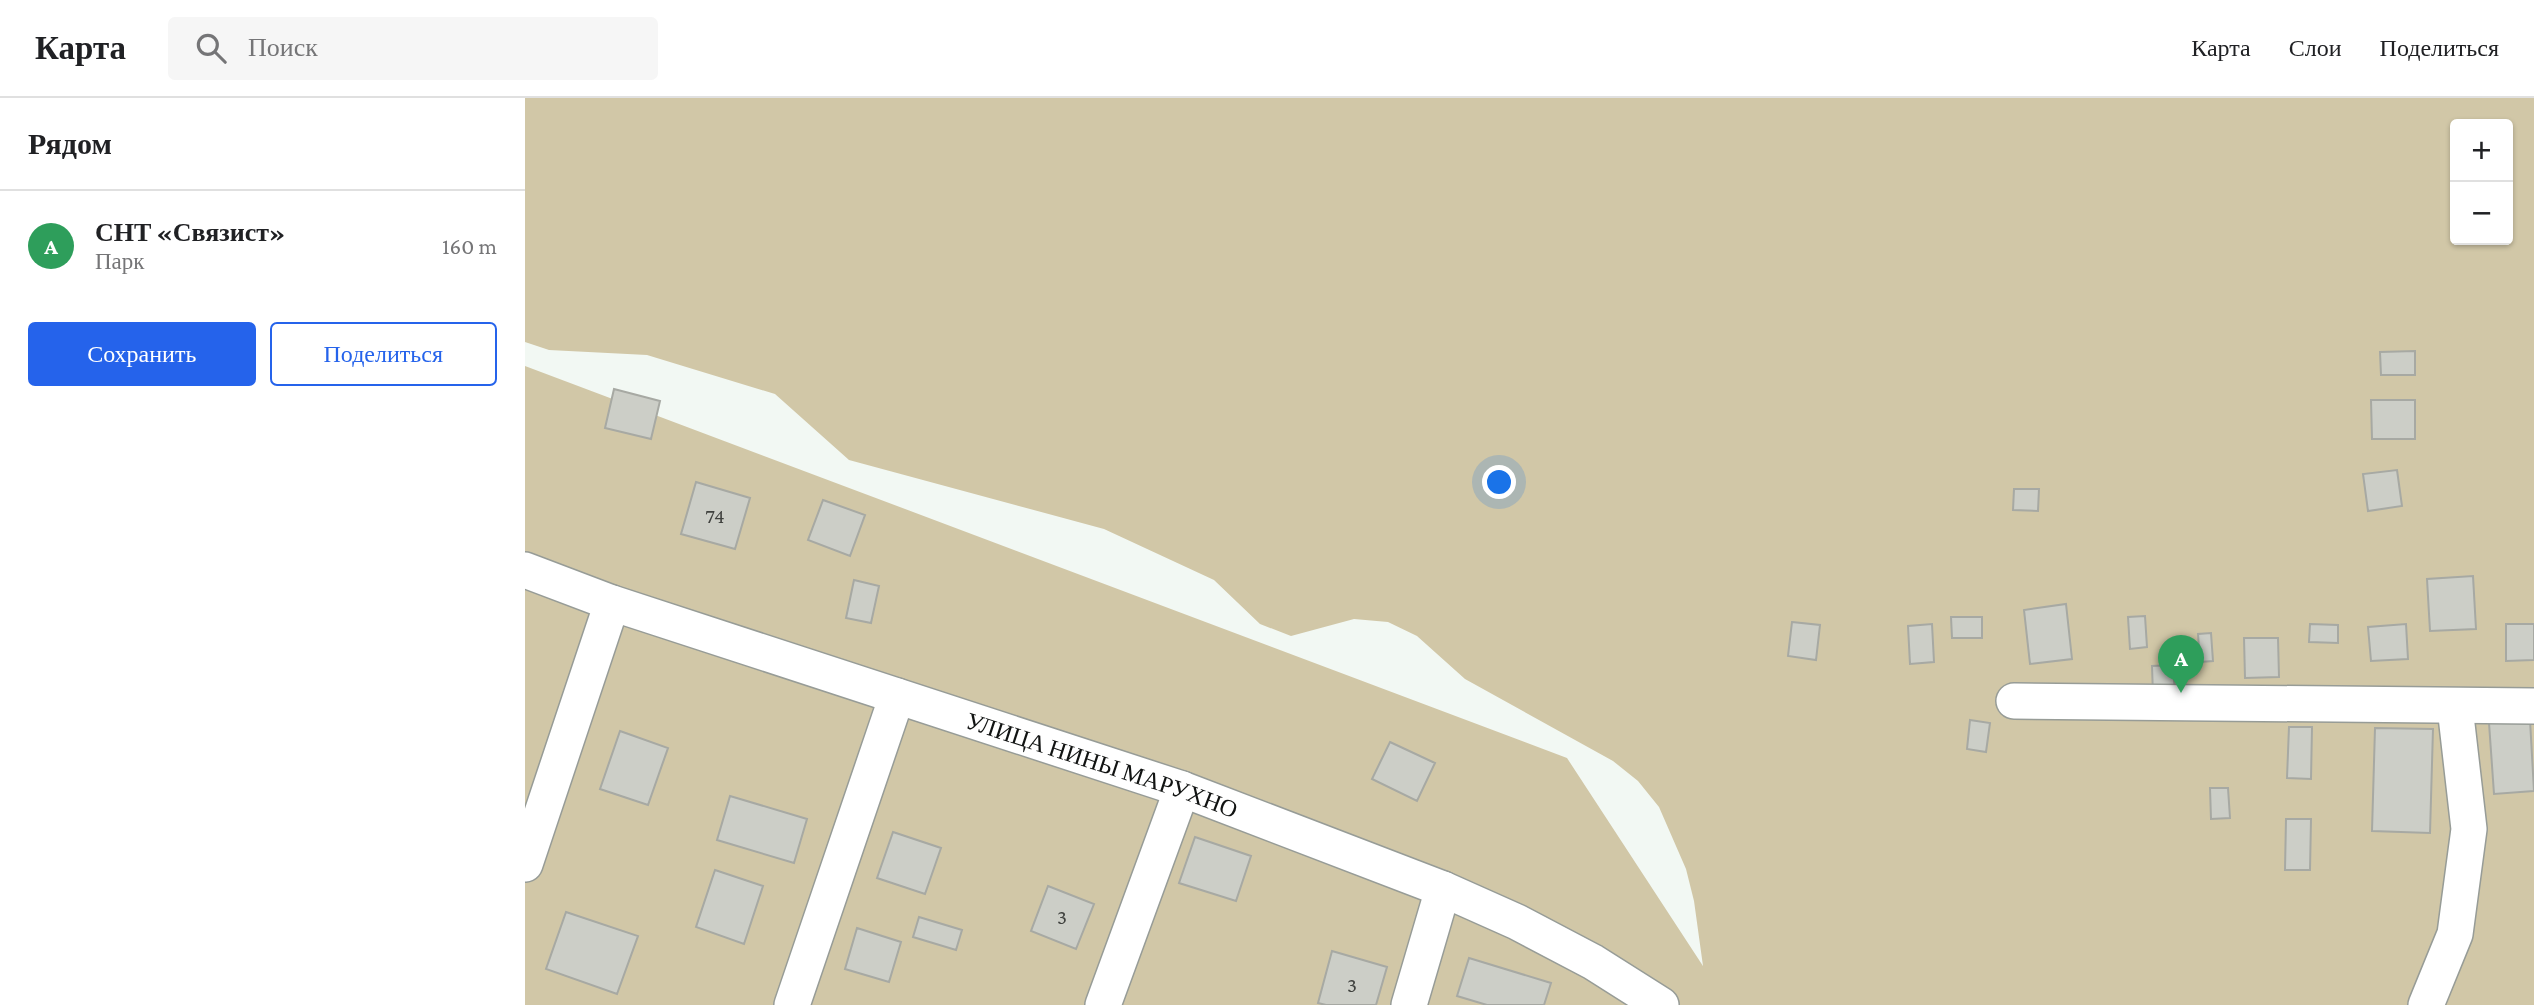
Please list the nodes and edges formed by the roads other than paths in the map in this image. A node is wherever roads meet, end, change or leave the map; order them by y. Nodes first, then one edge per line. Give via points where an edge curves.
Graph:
1 (525, 570) edge
2 (612, 603) junction
3 (897, 696) junction
4 (2014, 701) dead end
5 (2534, 706) edge
6 (2455, 707) junction
7 (1182, 789) junction
8 (525, 864) edge
9 (1443, 889) junction
10 (792, 1005) edge
11 (1103, 1005) edge
12 (1409, 1005) edge
13 (1661, 1005) edge
14 (2425, 1005) edge

1 - 2 street, УЛИЦА НИНЫ МАРУХНО
2 - 3 street, УЛИЦА НИНЫ МАРУХНО
2 - 8 street
3 - 7 street, УЛИЦА НИНЫ МАРУХНО
3 - 10 street
4 - 6 street
5 - 6 street
6 - 14 street via 2469,829 2455,934
7 - 9 street, УЛИЦА НИНЫ МАРУХНО
7 - 11 street
9 - 12 street
9 - 13 street, УЛИЦА НИНЫ МАРУХНО via 1593,962

